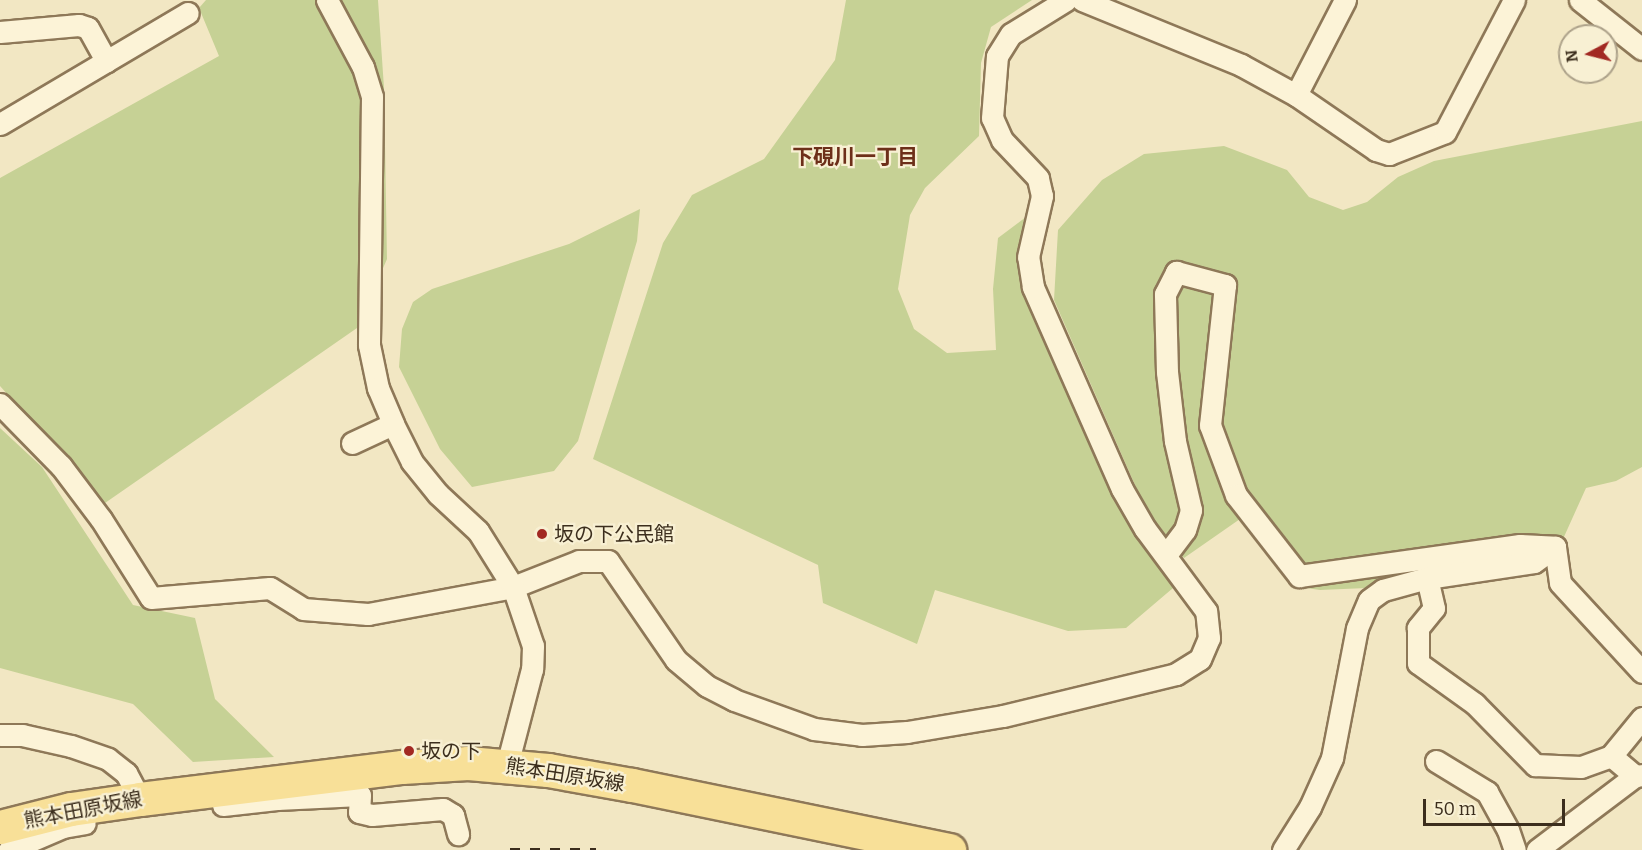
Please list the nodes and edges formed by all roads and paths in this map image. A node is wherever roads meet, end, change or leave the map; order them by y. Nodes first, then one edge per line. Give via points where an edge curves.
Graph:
1 (327, 0) edge
2 (1066, 0) edge
3 (1082, 0) edge
4 (1345, 0) edge
5 (1514, 0) edge
6 (1580, 0) edge
7 (188, 13) dead end
8 (0, 32) edge
9 (1642, 49) edge
10 (106, 61) junction
11 (1296, 95) junction
12 (2, 119) edge
13 (0, 404) edge
14 (393, 424) junction
15 (351, 443) dead end
16 (1555, 547) junction
17 (1166, 555) junction
18 (1427, 578) junction
19 (513, 587) junction
20 (1642, 672) edge
21 (1642, 718) edge
22 (0, 735) edge
23 (1611, 756) junction
24 (1436, 761) dead end
25 (507, 765) junction
26 (1638, 776) edge
27 (272, 792) junction
28 (140, 799) junction
29 (0, 827) edge
30 (458, 834) dead end
31 (9, 850) edge
32 (949, 850) edge
33 (1283, 850) edge
34 (1515, 850) edge
35 (1537, 850) edge

1 - 14 street via 363,68 372,97 369,345 378,388
2 - 17 street via 1011,34 997,56 992,118 1002,140 1038,178 1042,196 1028,257 1033,287 1122,489 1145,529
3 - 11 street via 1241,65
4 - 11 street
5 - 11 street via 1445,132 1389,154 1376,150
6 - 9 street
7 - 10 street
8 - 10 street via 79,25 88,28
10 - 12 street
13 - 19 street via 61,466 101,519 151,598 270,588 303,609 368,614
14 - 15 street
14 - 19 street via 412,462 438,494 478,531
16 - 17 street via 1520,545 1299,576 1236,495 1210,425 1225,285 1176,272 1165,294 1167,372 1175,441 1191,510 1185,530
16 - 18 street via 1534,562
16 - 20 street via 1560,583
17 - 19 street via 1206,611 1209,638 1200,659 1176,674 1003,716 907,732 862,735 814,729 707,686 676,660 608,561 579,561
18 - 23 street via 1434,608 1418,628 1418,663 1475,704 1536,765 1581,767
18 - 33 street via 1383,590 1369,600 1357,628 1332,758 1310,807
19 - 25 street via 533,646 532,669
21 - 23 street
22 - 28 street via 22,735 108,759 126,773
23 - 26 street
24 - 34 street via 1486,792
25 - 27 main road, 熊本田原坂線 via 402,767
25 - 32 main road, 熊本田原坂線 via 644,787
26 - 35 street
27 - 28 main road, 熊本田原坂線
27 - 30 street via 360,795 359,812 372,815 443,809 453,815
27 - 31 street via 75,825
28 - 29 main road, 熊本田原坂線 via 71,809

